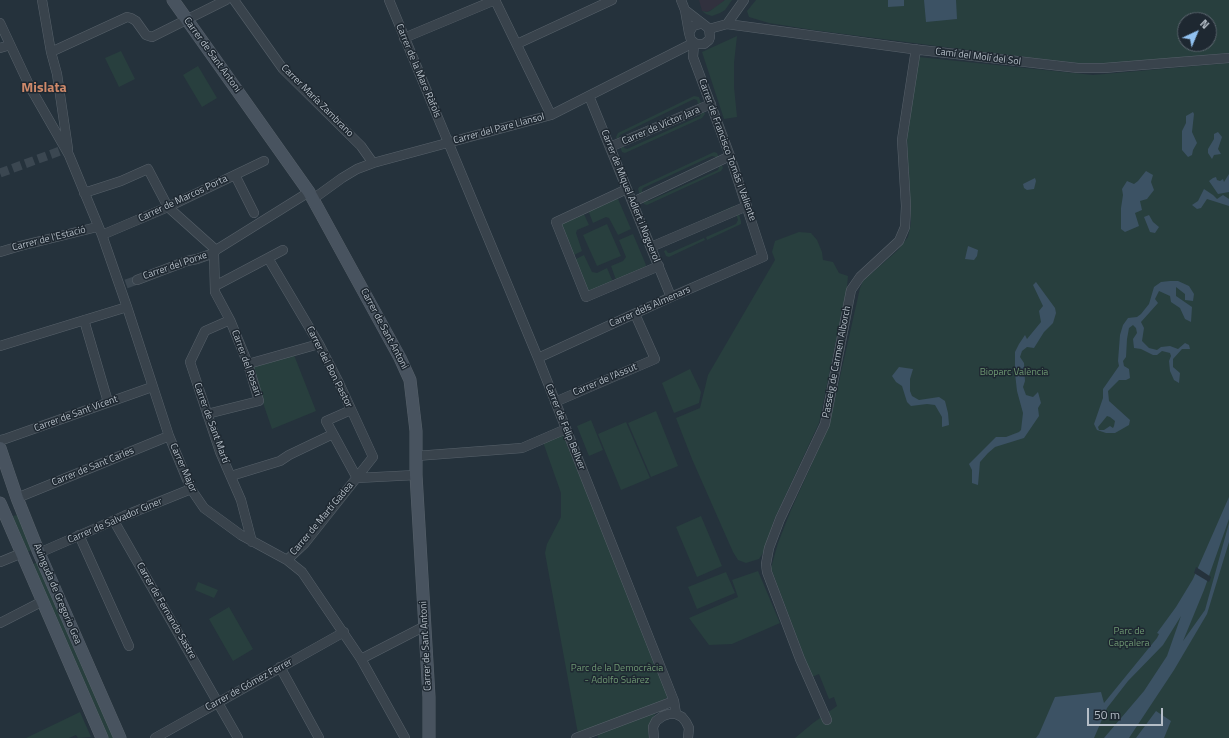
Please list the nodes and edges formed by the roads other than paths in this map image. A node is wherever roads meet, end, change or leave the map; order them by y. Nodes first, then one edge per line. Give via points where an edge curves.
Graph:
1 (42, 0) edge
2 (173, 0) edge
3 (226, 0) edge
4 (234, 0) edge
5 (389, 0) edge
6 (495, 0) edge
7 (612, 0) edge
8 (681, 0) edge
9 (744, 0) edge
10 (685, 10) junction
11 (186, 19) junction
12 (0, 23) edge
13 (727, 24) junction
14 (706, 27) junction
15 (404, 38) junction
16 (691, 39) junction
17 (517, 44) junction
18 (10, 45) junction
19 (0, 48) edge
20 (916, 49) junction
21 (51, 52) junction
22 (1229, 58) edge
23 (589, 96) junction
24 (711, 104) junction
25 (551, 115) junction
26 (448, 142) junction
27 (610, 147) junction
28 (65, 150) junction
29 (730, 156) junction
30 (264, 160) dead end
31 (373, 163) junction
32 (235, 175) junction
33 (627, 189) junction
34 (84, 193) junction
35 (311, 196) junction
36 (633, 202) junction
37 (747, 206) junction
38 (168, 207) junction
39 (254, 212) dead end
40 (100, 231) junction
41 (651, 247) junction
42 (283, 250) dead end
43 (0, 252) edge
44 (215, 252) junction
45 (763, 257) joint
46 (268, 258) junction
47 (658, 266) junction
48 (137, 280) tunnel mouth
49 (215, 286) junction
50 (671, 297) junction
51 (126, 307) junction
52 (635, 314) junction
53 (84, 320) junction
54 (230, 320) junction
55 (319, 344) junction
56 (0, 346) edge
57 (538, 358) junction
58 (248, 364) junction
59 (152, 387) junction
60 (108, 402) junction
61 (555, 402) junction
62 (351, 410) junction
63 (207, 414) junction
64 (566, 429) junction
65 (333, 434) junction
66 (169, 436) junction
67 (0, 440) edge
68 (0, 448) edge
69 (416, 456) junction
70 (416, 475) junction
71 (231, 476) junction
72 (357, 478) junction
73 (191, 489) junction
74 (17, 498) junction
75 (0, 504) edge
76 (114, 521) junction
77 (80, 535) junction
78 (252, 542) junction
79 (39, 553) junction
80 (23, 556) junction
81 (287, 560) junction
82 (0, 562) edge
83 (42, 601) junction
84 (0, 623) edge
85 (425, 626) junction
86 (344, 632) junction
87 (129, 646) dead end
88 (361, 659) junction
89 (280, 667) junction
90 (674, 701) junction
91 (218, 702) junction
92 (676, 714) junction
93 (827, 720) dead end
94 (594, 735) edge
95 (158, 737) edge
96 (689, 737) edge
97 (102, 738) edge
98 (120, 738) edge
99 (238, 738) edge
100 (319, 738) edge
101 (405, 738) edge
102 (429, 738) edge
103 (576, 738) edge
104 (654, 738) edge

1 - 21 street
2 - 11 street, Carrer de Sant Antoni
3 - 11 street
4 - 31 street, Carrer María Zambrano via 283,69 361,146
5 - 15 street, Carrer de la Mare Ràfols
6 - 15 street
6 - 17 street
7 - 17 street
8 - 10 street, Carrer de Francisco Tomás i Valiente
9 - 13 street
10 - 14 street
10 - 16 street, Carrer de Francisco Tomás i Valiente
11 - 21 street via 152,37 146,35 136,21 127,17
11 - 35 street, Carrer de Sant Antoni
12 - 18 street
13 - 14 street
13 - 20 street, Camí del Molí del Sol
14 - 16 street via 700,24 693,26
14 - 16 street via 710,37 707,42 700,45
15 - 26 street, Carrer de la Mare Ràfols
16 - 23 street, Carrer del Pare Llansol via 683,48
16 - 24 street, Carrer de Francisco Tomás i Valiente via 693,57
17 - 25 street
18 - 19 street
18 - 28 street
20 - 22 street, Camí del Molí del Sol via 1078,68
20 - 93 street, Passeig de Carmen Alborch via 902,140 905,227 898,241 860,277 851,290 825,424 780,519 766,564 800,659
21 - 28 street via 57,74
23 - 25 street, Carrer del Pare Llansol
23 - 27 street, Carrer de Miquel Adlert i Noguerol
24 - 27 street, Carrer de Víctor Jara
24 - 29 street, Carrer de Francisco Tomás i Valiente
25 - 26 street, Carrer del Pare Llansol
26 - 31 street, Carrer del Pare Llansol
26 - 57 street, Carrer de Felip Bellver
27 - 33 street, Carrer de Miquel Adlert i Noguerol
28 - 34 street, Carrer Major
29 - 36 street
29 - 37 street, Carrer de Francisco Tomás i Valiente
30 - 32 street, Carrer de Marcos Porta
31 - 35 street, Carrer del Pare Llansol via 357,169
32 - 38 street, Carrer de Marcos Porta
32 - 39 street
33 - 36 street, Carrer de Miquel Adlert i Noguerol
33 - 47 street via 556,222 586,297
34 - 38 street via 148,169
34 - 40 street, Carrer Major
35 - 44 street, Carrer del Pare Llansol
35 - 69 street, Carrer de Sant Antoni via 410,380
36 - 41 street, Carrer de Miquel Adlert i Noguerol
37 - 41 street
37 - 45 street, Carrer de Francisco Tomás i Valiente
38 - 40 street, Carrer de Marcos Porta
38 - 44 street
40 - 43 street, Carrer de l'Estació
40 - 51 street, Carrer Major via 123,285
41 - 47 street, Carrer de Miquel Adlert i Noguerol
42 - 46 street
44 - 48 street, Carrer del Porxe
44 - 49 street, Carrer del Rosari
45 - 50 street, Carrer dels Almenars
46 - 49 street
46 - 55 street, Carrer del Bon Pastor
47 - 50 street, Carrer de Miquel Adlert i Noguerol
49 - 54 street, Carrer del Rosari via 215,292
50 - 52 street, Carrer dels Almenars
51 - 53 street
51 - 59 street, Carrer Major
52 - 57 street, Carrer dels Almenars
52 - 61 street, Carrer de l'Assut via 654,359
53 - 56 street
53 - 60 street
54 - 58 street, Carrer del Rosari
54 - 63 street, Carrer de Sant Martí via 205,331 190,362
55 - 58 street
55 - 62 street, Carrer del Bon Pastor
57 - 61 street, Carrer de Felip Bellver
58 - 63 street, Carrer del Rosari via 259,401
59 - 60 street, Carrer de Sant Vicent
59 - 66 street, Carrer Major
60 - 67 street, Carrer de Sant Vicent
61 - 64 street, Carrer de Felip Bellver
62 - 65 street via 326,421
62 - 72 street, Carrer del Bon Pastor via 373,457
63 - 71 street, Carrer de Sant Martí
64 - 69 street via 522,448
64 - 90 street, Carrer de Felip Bellver
65 - 71 street via 280,461
65 - 72 street
66 - 73 street, Carrer Major
66 - 74 street, Carrer de Sant Carles
68 - 74 street, Avinguda de Gregorio Gea
69 - 70 street, Carrer de Sant Antoni
70 - 72 street
70 - 85 street, Carrer de Sant Antoni
71 - 78 street, Carrer de Sant Martí via 241,500
72 - 81 street, Carrer de Martí Gadea via 305,543
73 - 76 street, Carrer de Salvador Giner
73 - 78 street, Carrer Major via 204,508
74 - 79 street, Avinguda de Gregorio Gea
75 - 80 street, Avinguda de Gregorio Gea
76 - 77 street, Carrer de Salvador Giner
76 - 91 street, Carrer de Fernando Sastre
77 - 79 street, Carrer de Salvador Giner
77 - 87 street
78 - 81 street, Carrer Major
79 - 80 street
79 - 98 street, Avinguda de Gregorio Gea
80 - 82 street
80 - 83 street, Avinguda de Gregorio Gea
81 - 86 street, Carrer Major via 302,572
83 - 84 street
83 - 97 street, Avinguda de Gregorio Gea
85 - 88 street
85 - 102 street, Carrer de Sant Antoni
86 - 88 street, Carrer Major
86 - 89 street, Carrer de Gómez Ferrer
88 - 101 street, Carrer Major
89 - 91 street, Carrer de Gómez Ferrer
89 - 100 street
90 - 92 street, Carrer de Felip Bellver
90 - 94 street
91 - 95 street, Carrer de Gómez Ferrer
91 - 99 street, Carrer de Fernando Sastre
92 - 96 street via 686,722
92 - 104 street via 663,716 656,721
94 - 103 street

